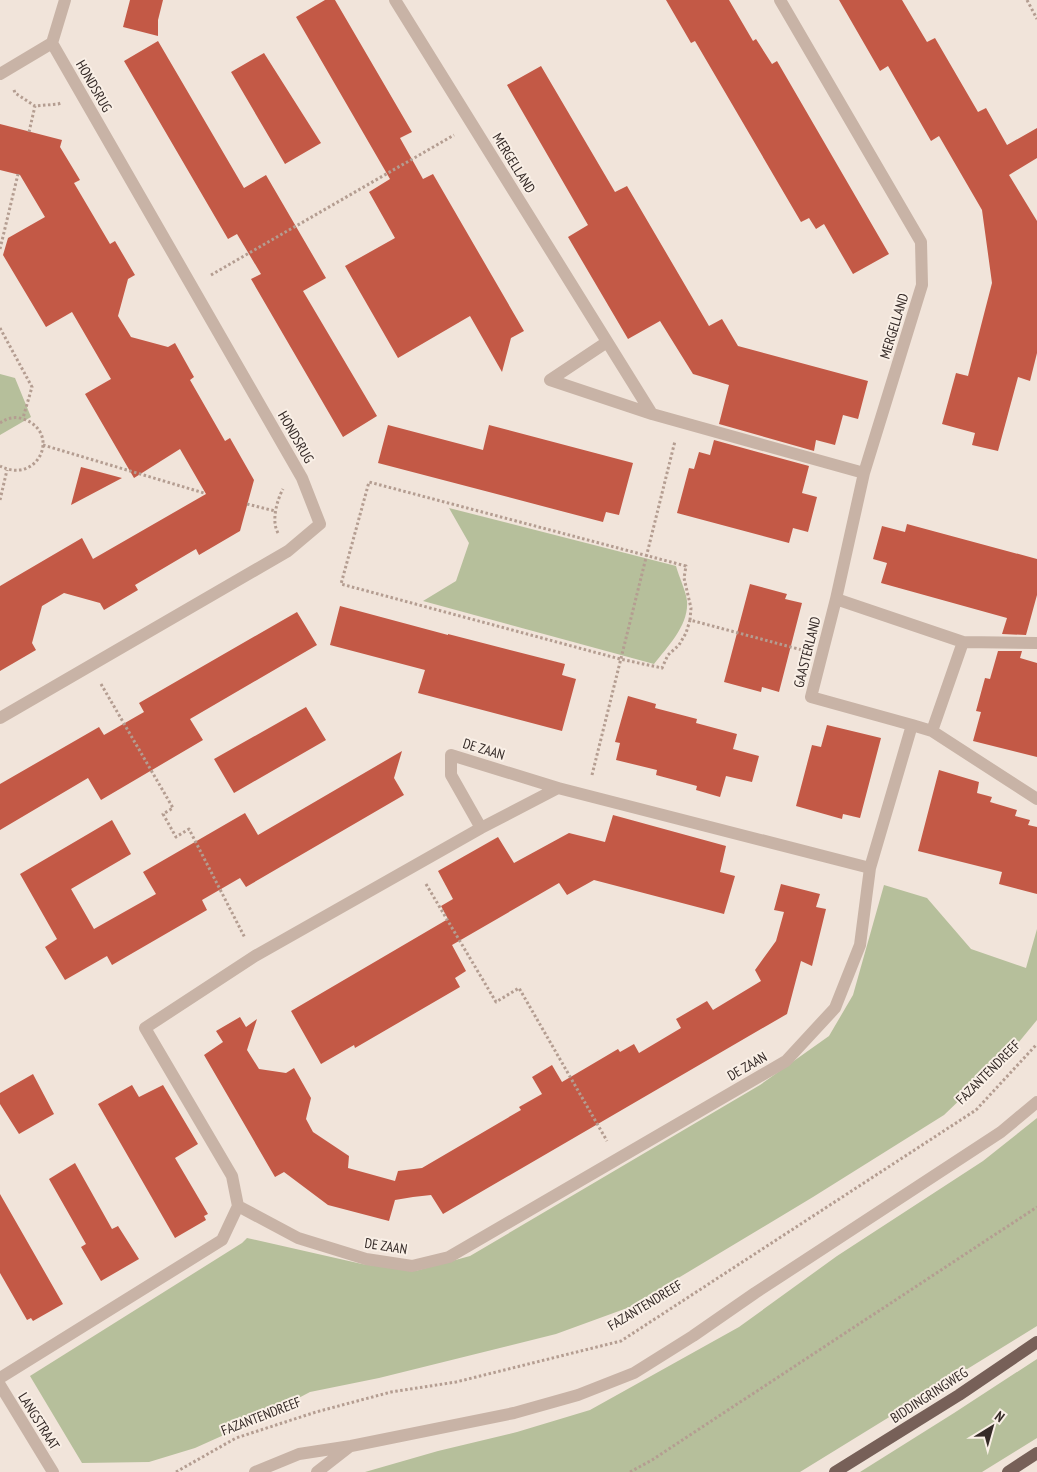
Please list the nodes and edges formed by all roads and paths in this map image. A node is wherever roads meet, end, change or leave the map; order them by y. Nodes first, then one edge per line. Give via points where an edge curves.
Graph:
1 (65, 0) edge
2 (395, 0) edge
3 (780, 0) edge
4 (1028, 0) edge
5 (1037, 19) edge
6 (52, 43) junction
7 (2, 73) edge
8 (80, 93) junction
9 (34, 106) junction
10 (472, 125) junction
11 (29, 132) dead end
12 (18, 174) dead end
13 (0, 249) edge
14 (191, 286) junction
15 (0, 328) edge
16 (607, 342) junction
17 (652, 414) junction
18 (22, 418) junction
19 (679, 422) junction
20 (0, 423) edge
21 (43, 446) junction
22 (0, 466) edge
23 (8, 470) junction
24 (864, 473) junction
25 (302, 478) junction
26 (204, 493) dead end
27 (0, 500) edge
28 (247, 504) dead end
29 (275, 511) junction
30 (288, 551) junction
31 (646, 554) junction
32 (836, 599) junction
33 (690, 620) junction
34 (962, 642) junction
35 (1037, 643) edge
36 (822, 655) junction
37 (620, 659) junction
38 (90, 666) junction
39 (0, 718) edge
40 (912, 725) junction
41 (932, 731) junction
42 (558, 788) junction
43 (587, 795) junction
44 (1037, 800) edge
45 (481, 828) junction
46 (415, 866) junction
47 (870, 868) junction
48 (255, 956) junction
49 (1037, 1044) edge
50 (1037, 1102) edge
51 (617, 1159) junction
52 (238, 1206) junction
53 (1037, 1208) edge
54 (1037, 1342) edge
55 (0, 1378) edge
56 (0, 1385) edge
57 (351, 1446) junction
58 (1037, 1453) edge
59 (53, 1472) edge
60 (176, 1472) edge
61 (255, 1472) edge
62 (317, 1472) edge
63 (630, 1472) edge
64 (835, 1472) edge
65 (1008, 1472) edge

1 - 6 street
2 - 10 street, MERGELLAND
3 - 24 street, MERGELLAND via 921,242 922,285
4 - 5 path
6 - 7 street
6 - 8 street, HONDSRUG
7 - 9 path via 16,93
8 - 9 path via 58,104
8 - 14 street, HONDSRUG
9 - 11 path
10 - 14 path
10 - 16 street, MERGELLAND
12 - 13 path
14 - 25 street, HONDSRUG
15 - 18 path via 32,386
16 - 17 street, MERGELLAND
16 - 17 street via 550,380
17 - 19 street
18 - 20 path via 13,417
18 - 21 path via 38,428
19 - 24 street
19 - 31 path
21 - 23 path via 38,461 32,466 24,470
21 - 26 path
22 - 23 path
23 - 27 path
24 - 32 street, GAASTERLAND
25 - 29 path via 282,490
25 - 30 street, HONDSRUG via 320,524
28 - 29 path
29 - 30 path via 276,529
30 - 38 street, HONDSRUG
31 - 33 path via 686,566 684,578 691,608
31 - 37 path
31 - 37 path via 369,482 341,584
32 - 34 street
32 - 36 street, GAASTERLAND
33 - 36 path
33 - 37 path via 686,633 662,668
34 - 35 street
34 - 41 street
36 - 40 street, GAASTERLAND via 811,697
37 - 43 path
38 - 39 street, HONDSRUG
38 - 48 path via 173,808 163,814 176,837 189,829
40 - 41 street, GAASTERLAND
40 - 47 street
41 - 44 street, GAASTERLAND
42 - 43 street, DE ZAAN
42 - 45 street
42 - 45 street, DE ZAAN via 451,755 451,775
43 - 47 street, DE ZAAN
45 - 46 street
46 - 48 street
46 - 51 path via 496,1002 519,988
47 - 51 street, DE ZAAN via 860,945 835,1008 786,1061
48 - 52 street via 145,1028 232,1176
49 - 60 path, FAZANTENDREEF via 976,1110 621,1340 456,1382 391,1392 316,1412 236,1438
50 - 57 street via 1001,1132 634,1373 578,1395 514,1413
51 - 52 street, DE ZAAN via 449,1257 412,1266 366,1259 298,1238
52 - 55 street via 222,1240
53 - 63 path
54 - 64 main road, BIDDINGRINGWEG
56 - 59 street, LANGSTRAAT
57 - 61 street via 298,1454
57 - 62 street
58 - 65 main road

